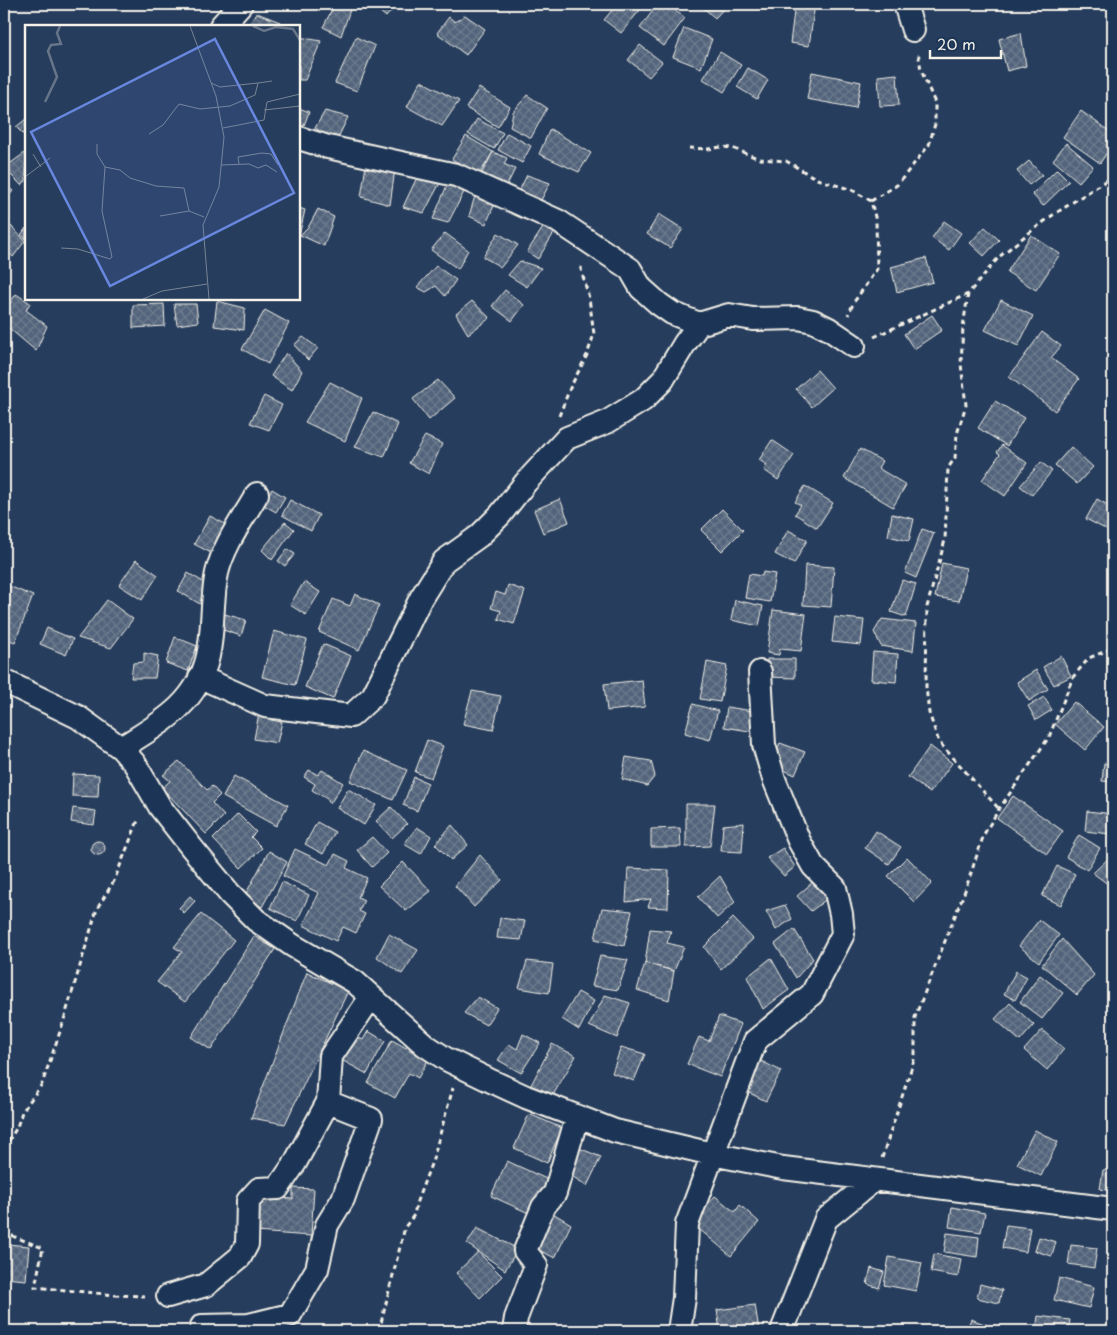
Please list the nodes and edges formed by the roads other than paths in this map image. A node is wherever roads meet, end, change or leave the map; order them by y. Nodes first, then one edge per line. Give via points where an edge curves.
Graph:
1 (241, 4) edge
2 (905, 4) edge
3 (222, 25) edge
4 (913, 30) road end
5 (300, 138) edge
6 (699, 324) junction
7 (847, 341) road end
8 (257, 494) dead end
9 (760, 672) dead end
10 (200, 677) junction
11 (4, 681) edge
12 (121, 748) junction
13 (371, 997) junction
14 (328, 1102) junction
15 (577, 1117) junction
16 (712, 1154) junction
17 (874, 1180) junction
18 (1113, 1210) edge
19 (168, 1296) road end
20 (202, 1326) dead end
21 (514, 1331) edge
22 (679, 1331) edge
23 (782, 1331) edge

1 - 3 street
2 - 4 street
5 - 6 street via 456,175 558,222 630,268 641,288 659,304
6 - 7 street via 729,315 753,319 798,318 813,321
6 - 10 street via 662,381 643,400 607,422 567,438 479,536 444,561 421,598 373,696 351,716 265,706
8 - 10 street via 227,547 218,572 207,657
9 - 16 street via 764,745 774,779 799,841 813,866 835,888 843,934 812,994 755,1041
10 - 12 street via 178,710
11 - 12 street via 78,717
12 - 13 street via 135,764 160,807 203,862 256,920 355,982
13 - 14 street via 331,1056
13 - 15 street via 425,1045 446,1059
14 - 19 street via 278,1188 259,1189 248,1201 247,1244 240,1258 206,1285
14 - 20 street via 371,1119 343,1199 327,1225 318,1269 290,1315 249,1325
15 - 16 street via 615,1131
15 - 21 street via 555,1193 544,1207 525,1251 536,1265
16 - 17 street via 783,1168
16 - 22 street via 687,1224 684,1298
17 - 18 street
17 - 23 street via 826,1219

